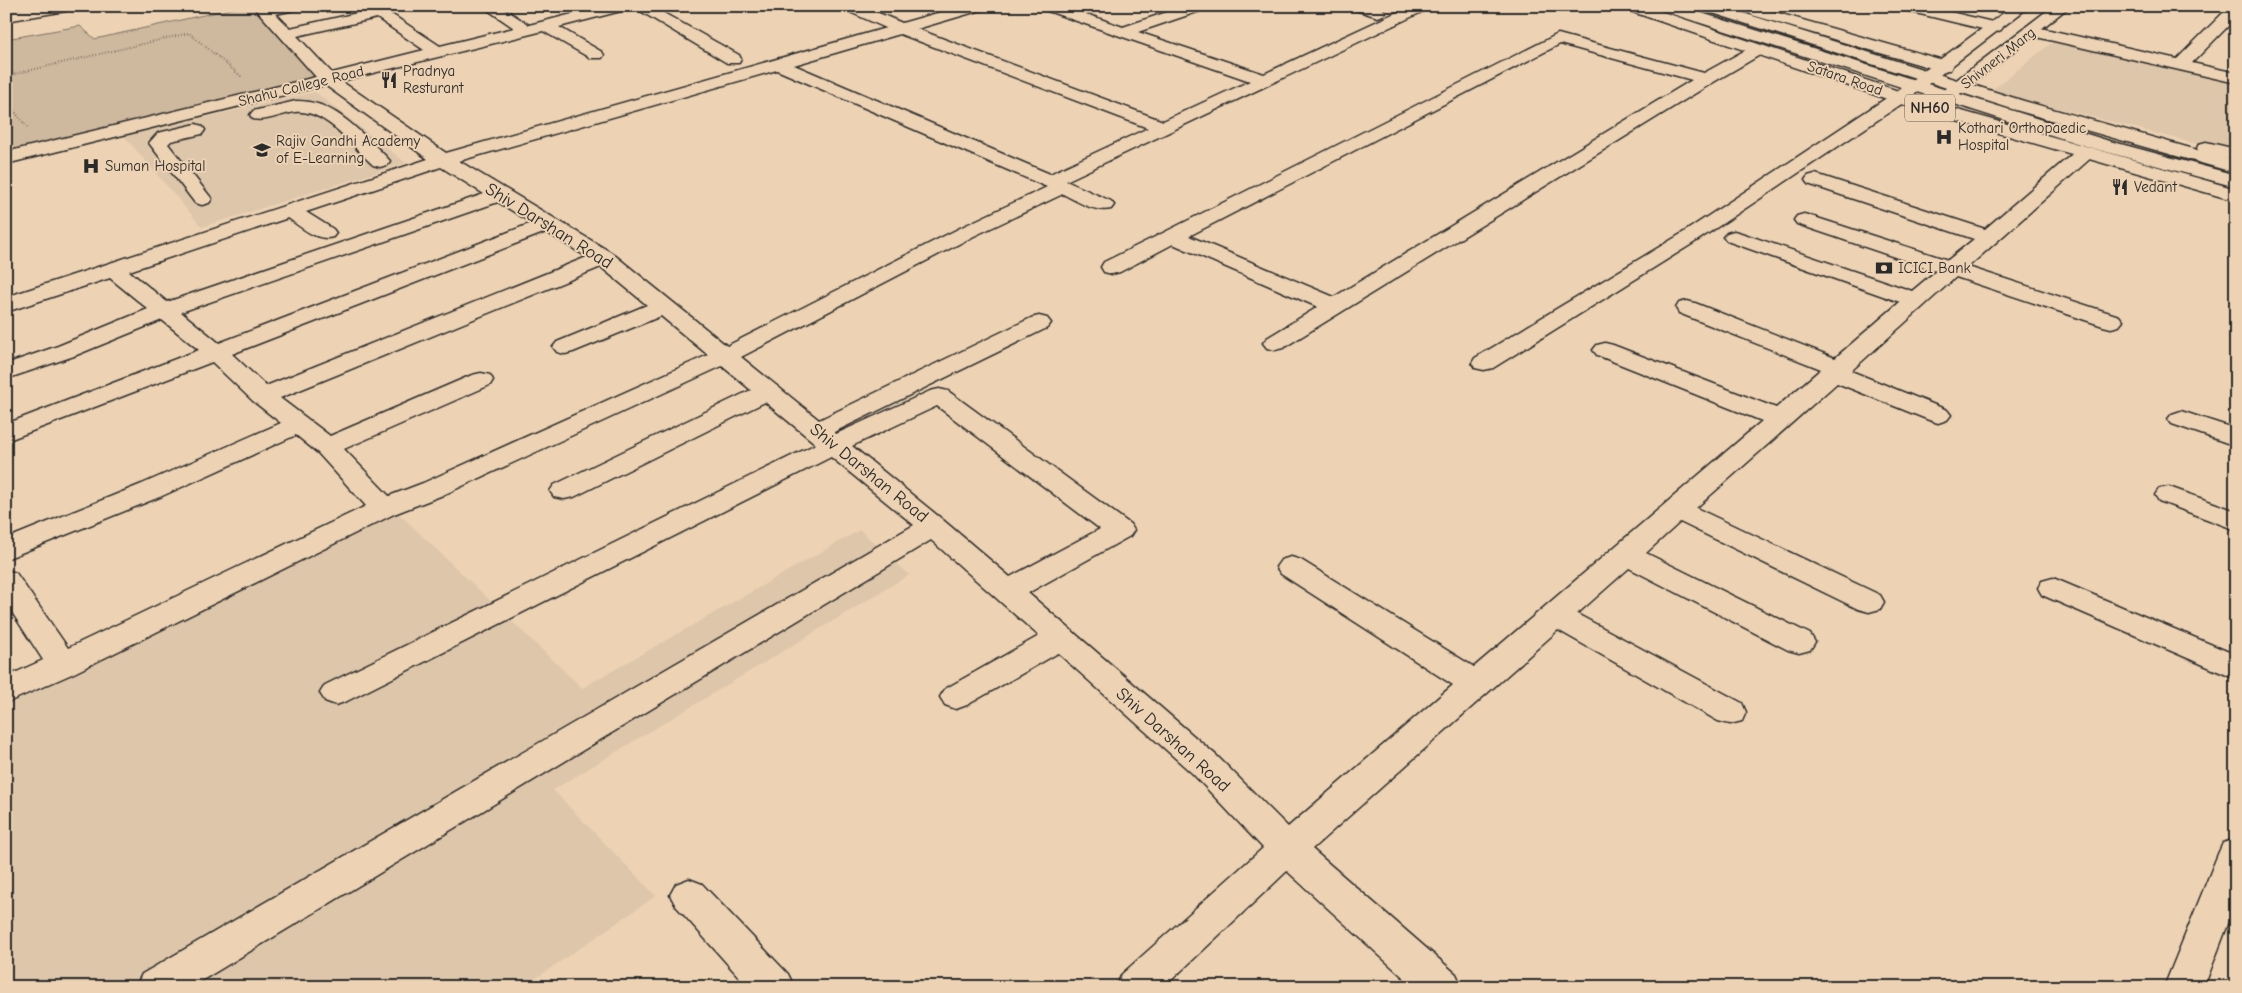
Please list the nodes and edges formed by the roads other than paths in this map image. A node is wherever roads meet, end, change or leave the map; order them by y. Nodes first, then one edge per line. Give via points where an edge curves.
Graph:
1 (66, 6) edge
2 (294, 6) edge
3 (489, 6) edge
4 (624, 6) edge
5 (639, 6) edge
6 (848, 6) edge
7 (980, 6) edge
8 (1047, 6) edge
9 (1201, 6) edge
10 (1357, 6) edge
11 (1423, 6) edge
12 (1629, 6) edge
13 (1662, 6) edge
14 (1705, 6) edge
15 (1904, 6) edge
16 (2023, 6) edge
17 (2064, 6) edge
18 (263, 9) edge
19 (592, 9) edge
20 (2236, 9) edge
21 (1378, 12) dead end
22 (1757, 12) edge
23 (6, 16) edge
24 (545, 26) junction
25 (1995, 28) junction
26 (902, 29) junction
27 (527, 30) junction
28 (2032, 31) junction
29 (1122, 32) junction
30 (286, 34) junction
31 (1759, 49) junction
32 (438, 52) junction
33 (596, 55) dead end
34 (733, 59) dead end
35 (778, 64) junction
36 (2181, 65) junction
37 (1944, 66) junction
38 (2236, 78) edge
39 (1706, 79) junction
40 (329, 80) junction
41 (1264, 80) junction
42 (1915, 87) junction
43 (1961, 87) junction
44 (1946, 97) junction
45 (1931, 108) junction
46 (255, 110) junction
47 (210, 127) dead end
48 (1164, 128) junction
49 (159, 130) junction
50 (2206, 148) dead end
51 (2085, 154) junction
52 (2236, 155) edge
53 (6, 158) edge
54 (443, 160) junction
55 (380, 161) dead end
56 (2236, 167) edge
57 (1815, 180) dead end
58 (2236, 181) edge
59 (1056, 184) junction
60 (500, 195) junction
61 (2236, 195) edge
62 (202, 199) dead end
63 (1104, 206) dead end
64 (290, 211) junction
65 (1804, 220) dead end
66 (548, 224) junction
67 (326, 233) dead end
68 (1172, 236) junction
69 (1989, 237) junction
70 (1734, 238) dead end
71 (604, 258) junction
72 (1112, 267) dead end
73 (1952, 269) junction
74 (114, 270) junction
75 (1916, 300) junction
76 (6, 306) edge
77 (664, 306) junction
78 (1335, 306) junction
79 (1687, 308) dead end
80 (165, 310) junction
81 (2111, 321) dead end
82 (1039, 323) dead end
83 (1275, 343) dead end
84 (565, 347) dead end
85 (1605, 350) dead end
86 (216, 352) junction
87 (725, 356) junction
88 (1484, 363) dead end
89 (1836, 370) junction
90 (6, 372) edge
91 (481, 380) dead end
92 (768, 391) junction
93 (262, 396) junction
94 (1938, 415) dead end
95 (1780, 419) junction
96 (2182, 419) dead end
97 (298, 426) junction
98 (6, 433) edge
99 (826, 438) junction
100 (2236, 438) edge
101 (327, 447) junction
102 (564, 491) dead end
103 (2169, 496) dead end
104 (384, 508) junction
105 (1676, 509) junction
106 (2236, 521) edge
107 (933, 526) junction
108 (6, 550) edge
109 (1625, 554) junction
110 (1291, 567) dead end
111 (6, 580) edge
112 (2053, 588) dead end
113 (1007, 591) junction
114 (1869, 602) dead end
115 (1555, 615) junction
116 (1060, 638) junction
117 (1799, 642) dead end
118 (63, 665) junction
119 (2236, 668) edge
120 (1476, 684) junction
121 (6, 691) edge
122 (336, 693) dead end
123 (956, 697) dead end
124 (1730, 712) dead end
125 (1287, 848) junction
126 (2236, 854) edge
127 (689, 895) dead end
128 (156, 987) edge
129 (774, 987) edge
130 (1136, 987) edge
131 (1442, 987) edge
132 (2184, 987) edge

1 - 23 main road
2 - 18 main road
3 - 27 main road
4 - 19 main road, Shahu College Road
5 - 34 main road
6 - 26 main road
7 - 26 main road
8 - 29 main road
9 - 29 main road
10 - 21 main road
11 - 41 main road
12 - 31 main road, Satara Road / NH60
13 - 42 main road
14 - 22 main road, Satara Road / NH60
15 - 25 main road
16 - 25 main road, Shivneri Marg
17 - 28 main road, Shivneri Marg
18 - 30 main road, Shiv Darshan Road
19 - 24 main road, Shahu College Road
20 - 36 main road
22 - 37 main road
22 - 42 main road, Satara Road / NH60
24 - 27 main road, Shahu College Road
24 - 33 main road
25 - 37 main road, Shivneri Marg
26 - 35 main road
26 - 48 main road
27 - 32 main road, Shahu College Road
28 - 36 main road
28 - 43 main road, Shivneri Marg
29 - 41 main road
30 - 32 main road via 380,13
30 - 40 main road, Shiv Darshan Road
31 - 39 main road
31 - 42 main road, Satara Road / NH60
32 - 40 main road, Shahu College Road
35 - 54 main road
35 - 59 main road
36 - 38 main road
37 - 42 main road, Shivneri Marg
39 - 68 main road via 1558,39
39 - 78 main road
40 - 46 main road, Shahu College Road
40 - 54 main road, Shiv Darshan Road
41 - 48 main road
42 - 43 main road, Satara Road / NH60
42 - 44 main road
42 - 45 main road, Satara Road / NH60
42 - 88 main road, Shivneri Marg via 1688,238
43 - 44 main road, Shivneri Marg
43 - 56 main road, Satara Road / NH60
44 - 45 main road, Shivneri Marg
44 - 58 main road via 2099,144
45 - 51 main road, Satara Road / NH60
46 - 49 main road, Shahu College Road
46 - 55 main road via 316,109 328,115
47 - 49 main road
48 - 59 main road
49 - 53 main road, Shahu College Road
49 - 62 main road via 158,143
50 - 52 main road
51 - 61 main road, Satara Road / NH60
51 - 69 main road
54 - 60 main road, Shiv Darshan Road
54 - 64 main road
57 - 69 main road
59 - 63 main road
59 - 87 main road
60 - 66 main road, Shiv Darshan Road
60 - 80 main road
64 - 67 main road
64 - 74 main road
65 - 73 main road
66 - 71 main road, Shiv Darshan Road
66 - 86 main road
68 - 72 main road
68 - 78 main road
69 - 73 main road
70 - 75 main road
71 - 77 main road, Shiv Darshan Road
71 - 93 main road
73 - 75 main road
73 - 81 main road
74 - 76 main road
74 - 80 main road
75 - 89 main road
77 - 84 main road
77 - 87 main road, Shiv Darshan Road
78 - 83 main road
79 - 89 main road
80 - 86 main road
80 - 90 main road
82 - 99 main road
85 - 95 main road
86 - 93 main road
86 - 98 main road
87 - 92 main road, Shiv Darshan Road
87 - 104 main road via 433,490
89 - 94 main road
89 - 95 main road
91 - 101 main road
92 - 99 main road, Shiv Darshan Road
92 - 102 main road
93 - 97 main road
95 - 105 main road
96 - 100 main road
97 - 101 main road
97 - 108 main road
99 - 107 main road, Shiv Darshan Road
99 - 113 main road via 939,396 1120,530
99 - 122 main road
101 - 104 main road
103 - 106 main road
104 - 118 main road
105 - 109 main road
105 - 114 main road
107 - 113 main road, Shiv Darshan Road
107 - 128 main road
109 - 115 main road
109 - 117 main road
110 - 120 main road
111 - 118 main road
112 - 119 main road
113 - 116 main road, Shiv Darshan Road
115 - 120 main road
115 - 124 main road
116 - 123 main road
116 - 125 main road, Shiv Darshan Road via 1205,765
118 - 121 main road
120 - 125 main road
125 - 130 main road
125 - 131 main road, Shiv Darshan Road
126 - 132 main road
127 - 129 main road

